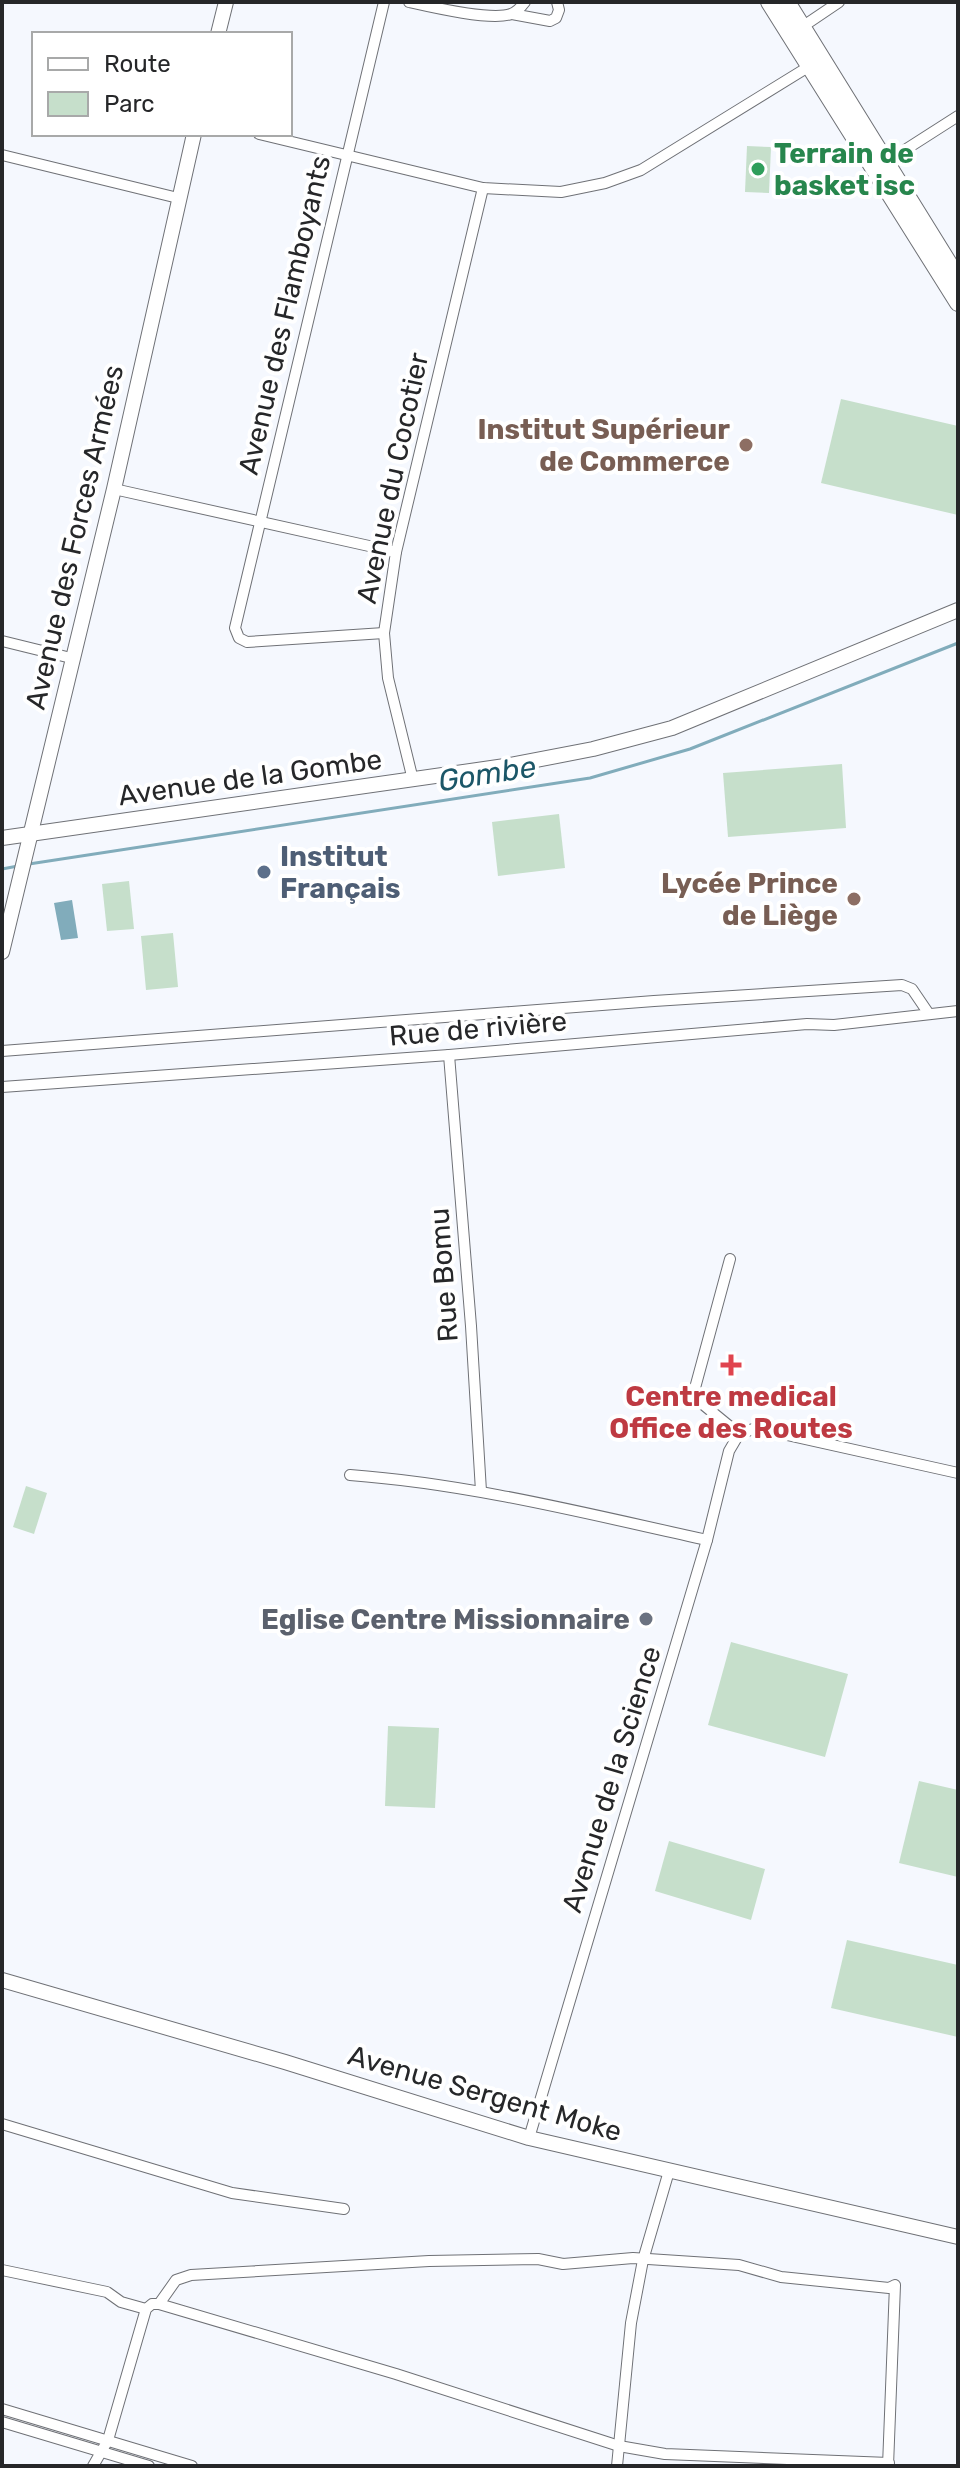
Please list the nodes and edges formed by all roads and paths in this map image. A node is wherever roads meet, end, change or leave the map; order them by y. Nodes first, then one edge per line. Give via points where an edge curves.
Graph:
1 (226, 2) edge
2 (384, 2) edge
3 (409, 2) edge
4 (525, 2) edge
5 (557, 2) edge
6 (769, 2) edge
7 (787, 2) edge
8 (839, 2) edge
9 (512, 14) junction
10 (802, 27) junction
11 (218, 32) edge
12 (815, 63) junction
13 (958, 116) edge
14 (194, 136) edge
15 (267, 136) edge
16 (2, 155) edge
17 (347, 157) junction
18 (879, 166) junction
19 (483, 188) junction
20 (178, 198) junction
21 (958, 278) edge
22 (958, 303) edge
23 (114, 489) junction
24 (259, 522) junction
25 (396, 552) junction
26 (958, 610) edge
27 (384, 633) junction
28 (2, 641) edge
29 (71, 658) junction
30 (413, 780) junction
31 (29, 835) junction
32 (2, 838) edge
33 (2, 952) edge
34 (958, 1011) edge
35 (929, 1014) junction
36 (2, 1051) edge
37 (449, 1055) junction
38 (2, 1087) edge
39 (730, 1259) dead end
40 (739, 1434) junction
41 (958, 1473) edge
42 (350, 1475) dead end
43 (481, 1491) junction
44 (707, 1540) junction
45 (2, 1980) edge
46 (2, 2124) edge
47 (529, 2138) junction
48 (669, 2171) junction
49 (344, 2209) dead end
50 (958, 2237) edge
51 (643, 2260) junction
52 (2, 2270) edge
53 (159, 2304) junction
54 (146, 2309) junction
55 (2, 2409) edge
56 (2, 2422) edge
57 (108, 2440) junction
58 (619, 2446) junction
59 (103, 2452) junction
60 (888, 2464) edge
61 (93, 2466) edge
62 (149, 2466) edge
63 (192, 2466) edge
64 (617, 2466) edge

1 - 11 street
2 - 17 street, Avenue des Flamboyants
3 - 9 street via 449,11
4 - 9 street
5 - 9 street via 559,10 550,21
6 - 12 main road
7 - 10 main road
8 - 10 street
10 - 12 main road
12 - 18 main road
12 - 19 street via 641,170 561,192
13 - 18 street
14 - 20 street, Avenue des Forces Armées
15 - 17 street
16 - 20 street
17 - 19 street
17 - 24 street, Avenue des Flamboyants
18 - 21 main road
18 - 22 main road
19 - 25 street, Avenue du Cocotier
20 - 23 street, Avenue des Forces Armées
23 - 24 street
23 - 29 street, Avenue des Forces Armées
24 - 25 street
24 - 27 street, Avenue des Flamboyants via 236,619 239,638 247,642
25 - 27 street, Avenue du Cocotier
26 - 30 street, Avenue de la Gombe via 672,728 579,752
27 - 30 street, Avenue du Cocotier via 388,678
28 - 29 street
29 - 31 street, Avenue des Forces Armées
30 - 31 street, Avenue de la Gombe
31 - 32 street, Avenue de la Gombe
31 - 33 street, Avenue des Forces Armées
34 - 35 street, Rue de rivière
35 - 36 street via 912,989 902,985
35 - 37 street, Rue de rivière
37 - 38 street, Rue de rivière
37 - 43 street, Rue Bomu
39 - 40 street via 695,1388 700,1402
40 - 41 street via 756,1428
40 - 44 street, Avenue de la Science via 729,1451
42 - 43 street
43 - 44 street
44 - 47 street, Avenue de la Science
45 - 47 street, Avenue Sergent Moke
46 - 49 street via 239,2195
47 - 48 street, Avenue Sergent Moke
48 - 50 street, Avenue Sergent Moke
48 - 51 street
51 - 53 street via 429,2261 191,2275 176,2280
51 - 58 street
51 - 60 street via 739,2265 781,2277 895,2285
52 - 54 street via 107,2292
53 - 54 street
53 - 58 street
54 - 57 street
55 - 57 street
56 - 59 street
57 - 59 street
57 - 63 street
58 - 60 street via 665,2454
58 - 64 street
59 - 61 street
59 - 62 street

